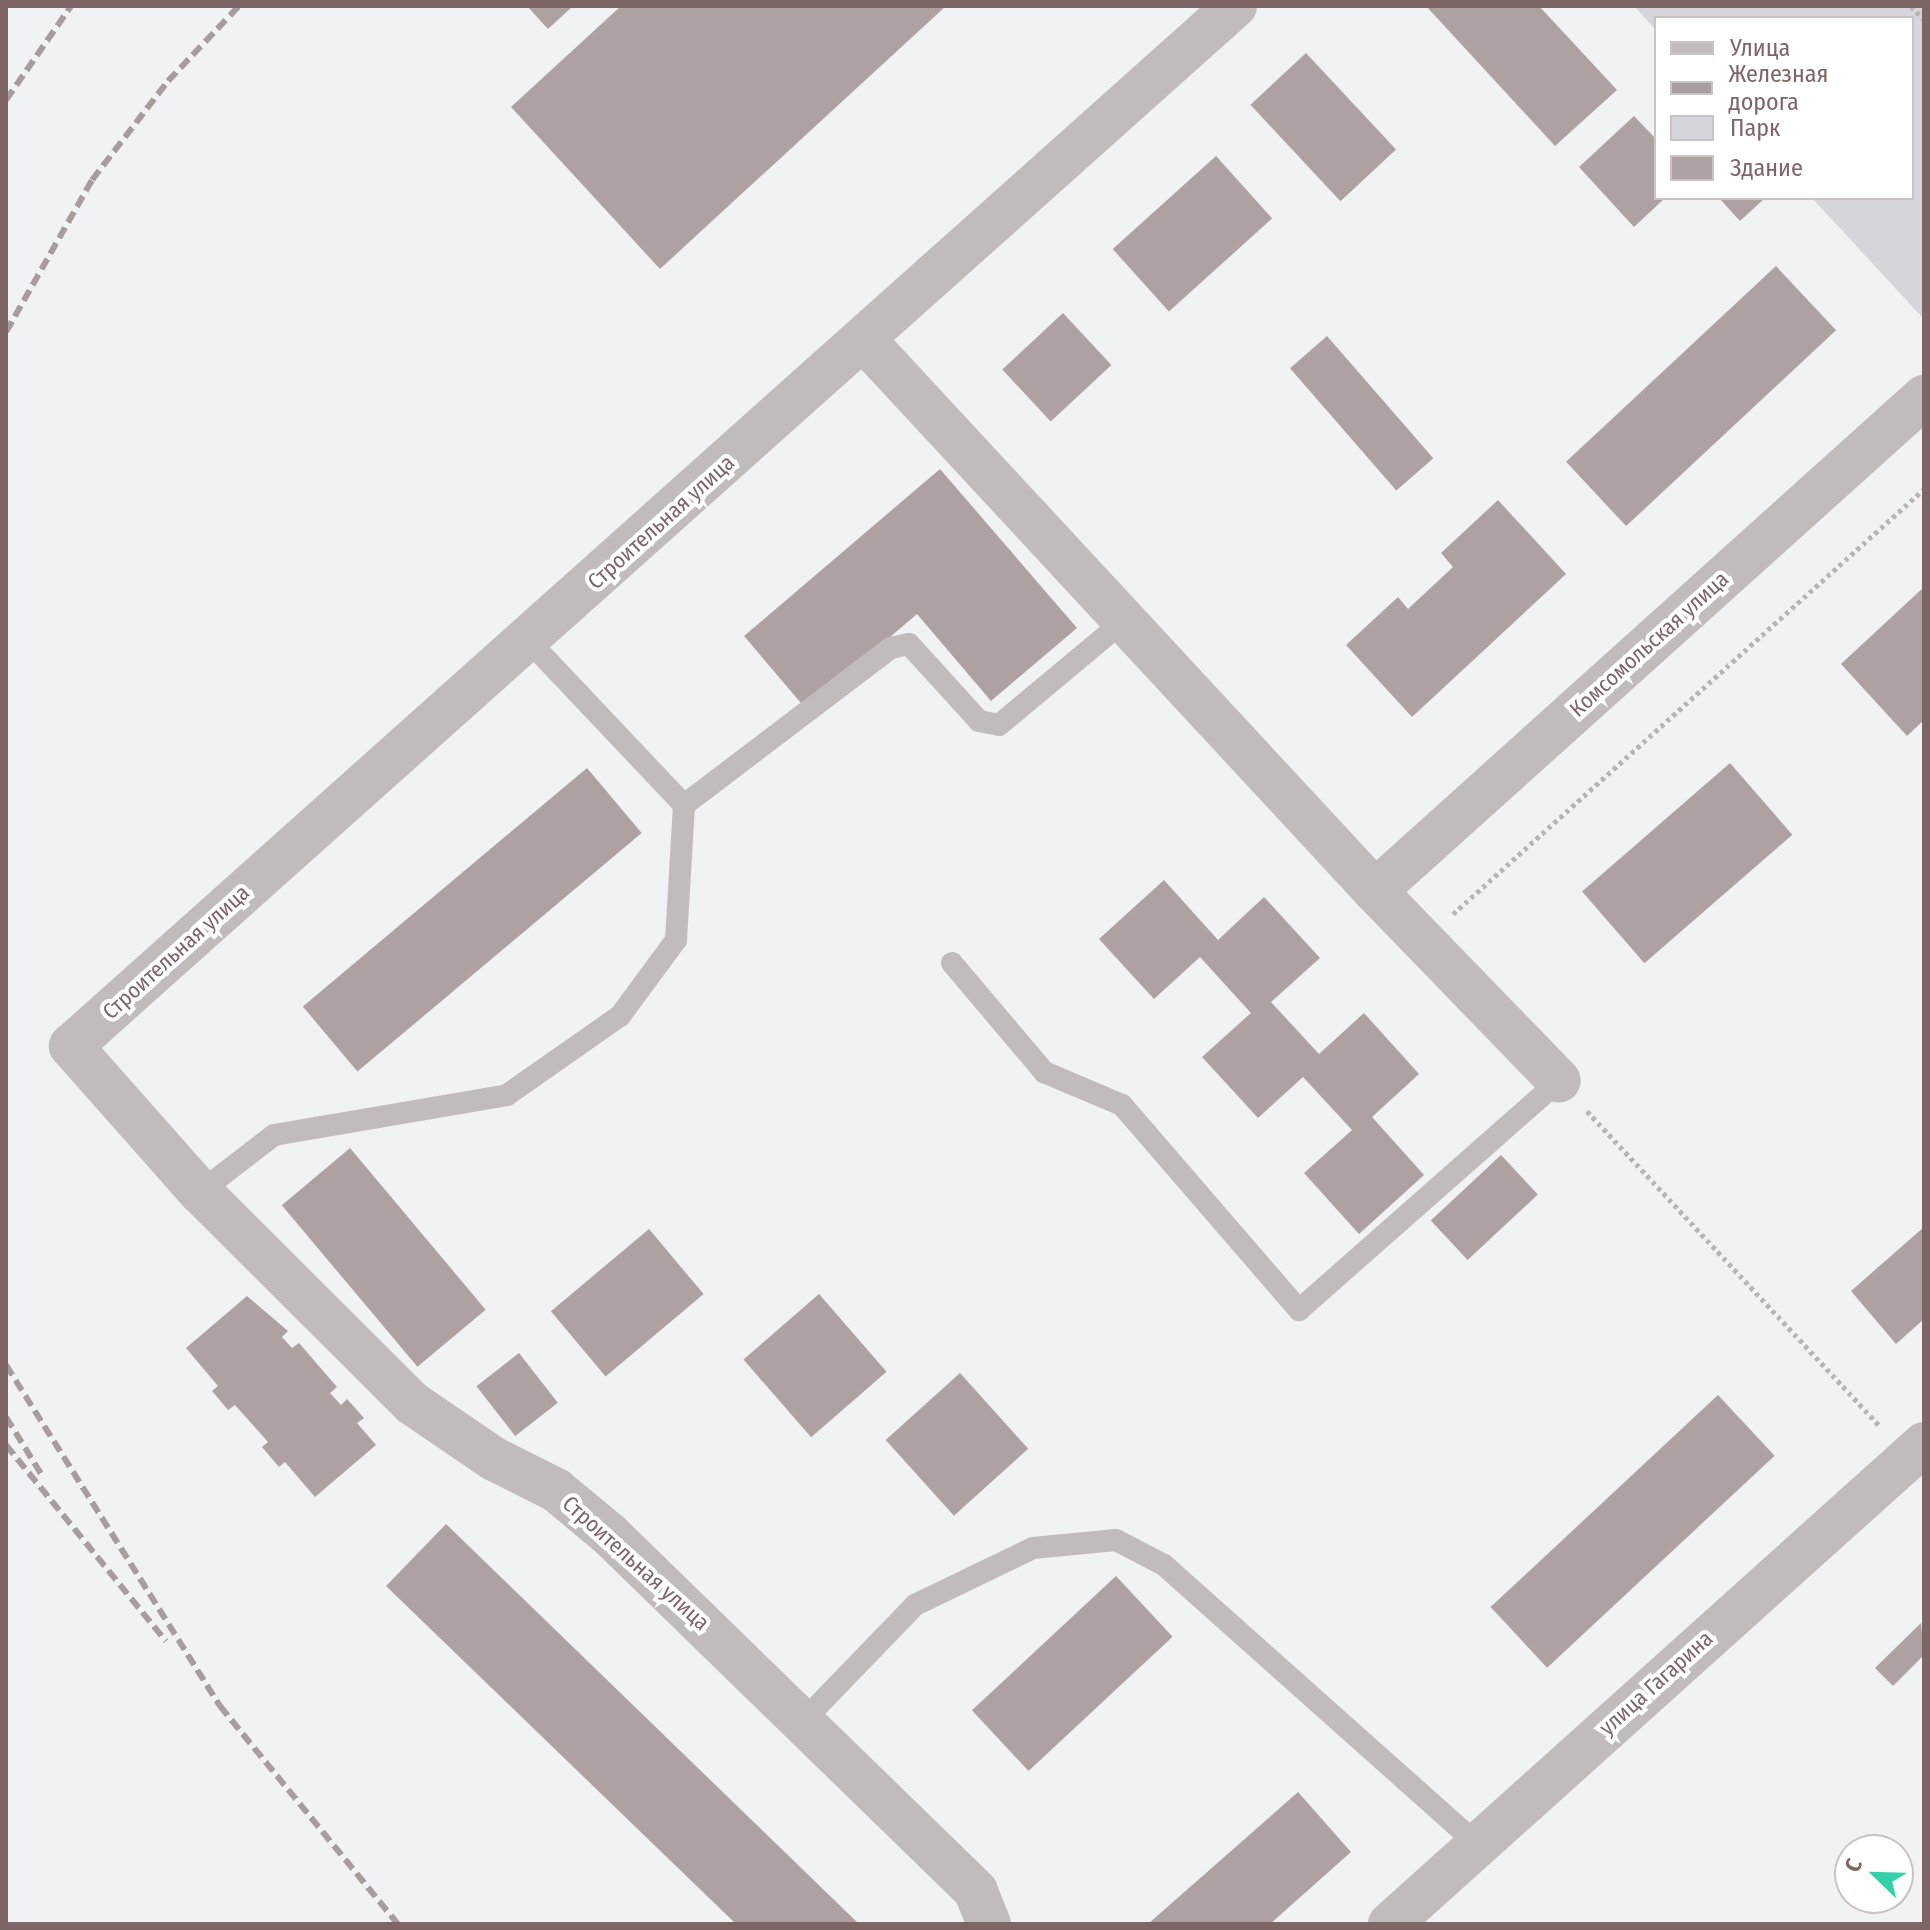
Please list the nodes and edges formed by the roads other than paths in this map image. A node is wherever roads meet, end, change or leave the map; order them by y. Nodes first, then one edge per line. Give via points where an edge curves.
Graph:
1 (1235, 6) edge
2 (865, 341) junction
3 (1924, 397) edge
4 (1124, 621) junction
5 (528, 640) junction
6 (684, 805) junction
7 (1375, 891) junction
8 (952, 963) dead end
9 (1559, 1081) joint
10 (200, 1192) junction
11 (1916, 1450) edge
12 (805, 1719) junction
13 (1477, 1844) junction
14 (989, 1924) edge
15 (1390, 1924) edge

1 - 2 street, Строительная улица
2 - 4 street
2 - 5 street, Строительная улица
3 - 7 street, Комсомольская улица
4 - 6 lane via 999,725 979,721 909,644 891,648
4 - 7 street
5 - 6 lane
5 - 10 street, Строительная улица via 71,1046
6 - 10 lane via 676,940 620,1016 507,1095 274,1135
7 - 9 street
8 - 9 lane via 1044,1072 1122,1105 1299,1310
10 - 12 street, Строительная улица via 412,1403 494,1459 556,1490
11 - 13 street, улица Гагарина
12 - 13 lane via 915,1605 1033,1548 1116,1540 1164,1565
12 - 14 street, Строительная улица via 976,1891
13 - 15 street, улица Гагарина

